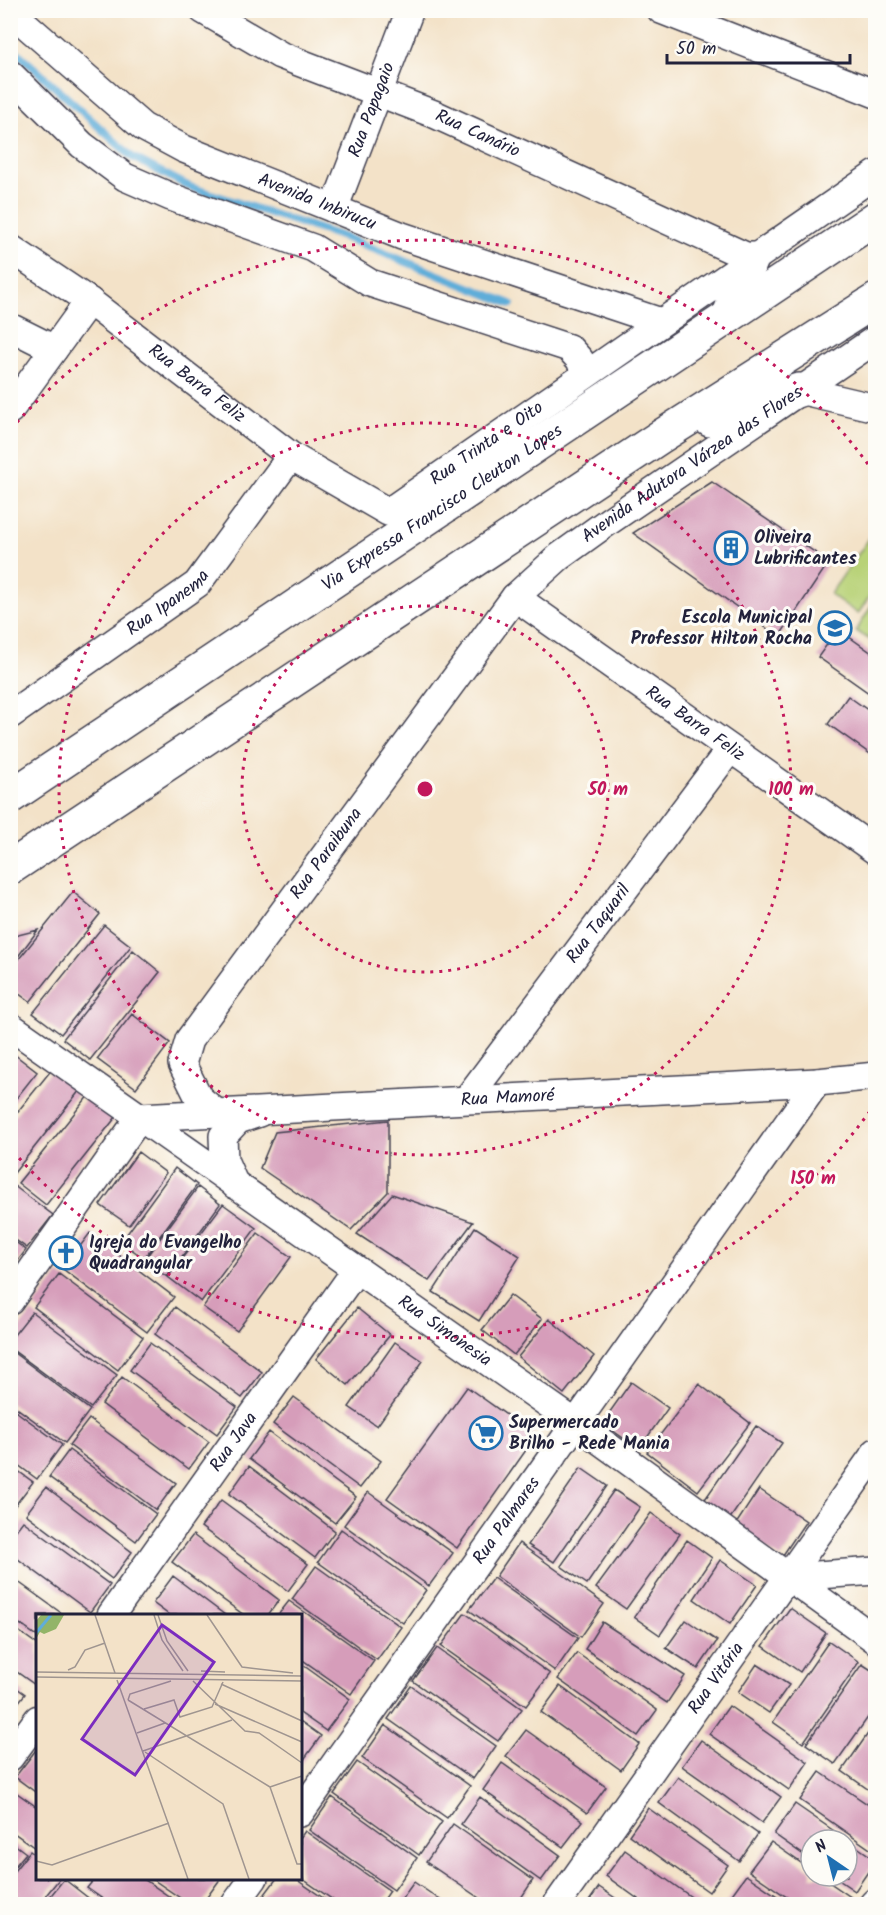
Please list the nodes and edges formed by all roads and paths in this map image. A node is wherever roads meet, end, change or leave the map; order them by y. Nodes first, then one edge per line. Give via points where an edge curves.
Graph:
1 (203, 10) edge
2 (410, 10) edge
3 (661, 10) edge
4 (10, 11) edge
5 (10, 74) edge
6 (378, 93) junction
7 (876, 94) edge
8 (876, 174) edge
9 (334, 209) junction
10 (876, 218) edge
11 (10, 248) edge
12 (752, 259) junction
13 (876, 300) edge
14 (89, 301) junction
15 (728, 317) junction
16 (661, 322) junction
17 (10, 327) edge
18 (873, 343) edge
19 (54, 350) junction
20 (585, 374) junction
21 (800, 390) junction
22 (876, 408) edge
23 (10, 410) edge
24 (660, 437) junction
25 (291, 456) junction
26 (388, 512) joint
27 (515, 597) junction
28 (10, 716) edge
29 (730, 749) junction
30 (10, 797) edge
31 (876, 851) edge
32 (10, 868) edge
33 (10, 1026) edge
34 (876, 1076) edge
35 (817, 1082) junction
36 (467, 1099) junction
37 (266, 1110) junction
38 (217, 1113) junction
39 (140, 1117) junction
40 (236, 1185) junction
41 (356, 1270) junction
42 (10, 1301) edge
43 (574, 1422) junction
44 (876, 1452) edge
45 (826, 1522) junction
46 (871, 1571) edge
47 (832, 1573) junction
48 (788, 1577) junction
49 (845, 1611) junction
50 (112, 1614) edge
51 (876, 1640) edge
52 (36, 1722) edge
53 (10, 1757) edge
54 (302, 1810) edge
55 (253, 1879) edge
56 (236, 1905) edge
57 (557, 1905) edge

1 - 6 street, Rua Canário via 280,55
2 - 6 street, Rua Papagaio
3 - 7 street
4 - 9 street, Avenida Inbirucu via 143,127 184,149
5 - 20 street via 82,145 125,177 313,248 370,284 569,348 580,360
6 - 9 street, Rua Papagaio
6 - 12 street, Rua Canário via 434,114
8 - 12 street
9 - 16 street, Avenida Inbirucu via 402,236
10 - 15 highway, Via Expressa Francisco Cleuton Lopes
11 - 14 street, Rua Barra Feliz
12 - 15 highway
12 - 16 street
13 - 24 highway
14 - 19 street
14 - 25 street, Rua Barra Feliz
15 - 30 highway, Via Expressa Francisco Cleuton Lopes
16 - 20 street
17 - 19 street
18 - 21 street, Avenida Adutora Várzea das Flores
19 - 23 street
20 - 26 street, Rua Trinta e Oito
21 - 22 street
21 - 24 highway
21 - 27 street, Avenida Adutora Várzea das Flores via 559,557
24 - 32 highway
25 - 26 street, Rua Barra Feliz
25 - 28 street, Rua Ipanema via 197,584
27 - 29 street, Rua Barra Feliz
27 - 38 street, Rua Paraibuna via 189,1040 182,1064 199,1098
29 - 31 street, Rua Barra Feliz
29 - 36 street, Rua Taquaril
33 - 39 street, Rua Simonesia
34 - 35 street, Rua Mamoré
35 - 36 street, Rua Mamoré
35 - 43 street, Rua Palmares
36 - 37 street, Rua Mamoré
37 - 38 street, Rua Mamoré
37 - 40 street via 238,1120 223,1136 224,1160
38 - 39 street, Rua Mamoré
39 - 40 street, Rua Simonesia
39 - 42 street
40 - 41 street, Rua Simonesia
41 - 43 street, Rua Simonesia
41 - 50 street, Rua Java
43 - 48 street, Rua Simonesia
43 - 54 street, Rua Palmares
44 - 45 street, Rua Vitória
45 - 47 street via 825,1546
45 - 48 street, Rua Vitória
46 - 47 street
46 - 49 street via 845,1587
47 - 48 street
47 - 49 street
48 - 49 street, Rua Simonesia
48 - 57 street, Rua Vitória
49 - 51 street, Rua Simonesia
52 - 53 street
55 - 56 street

